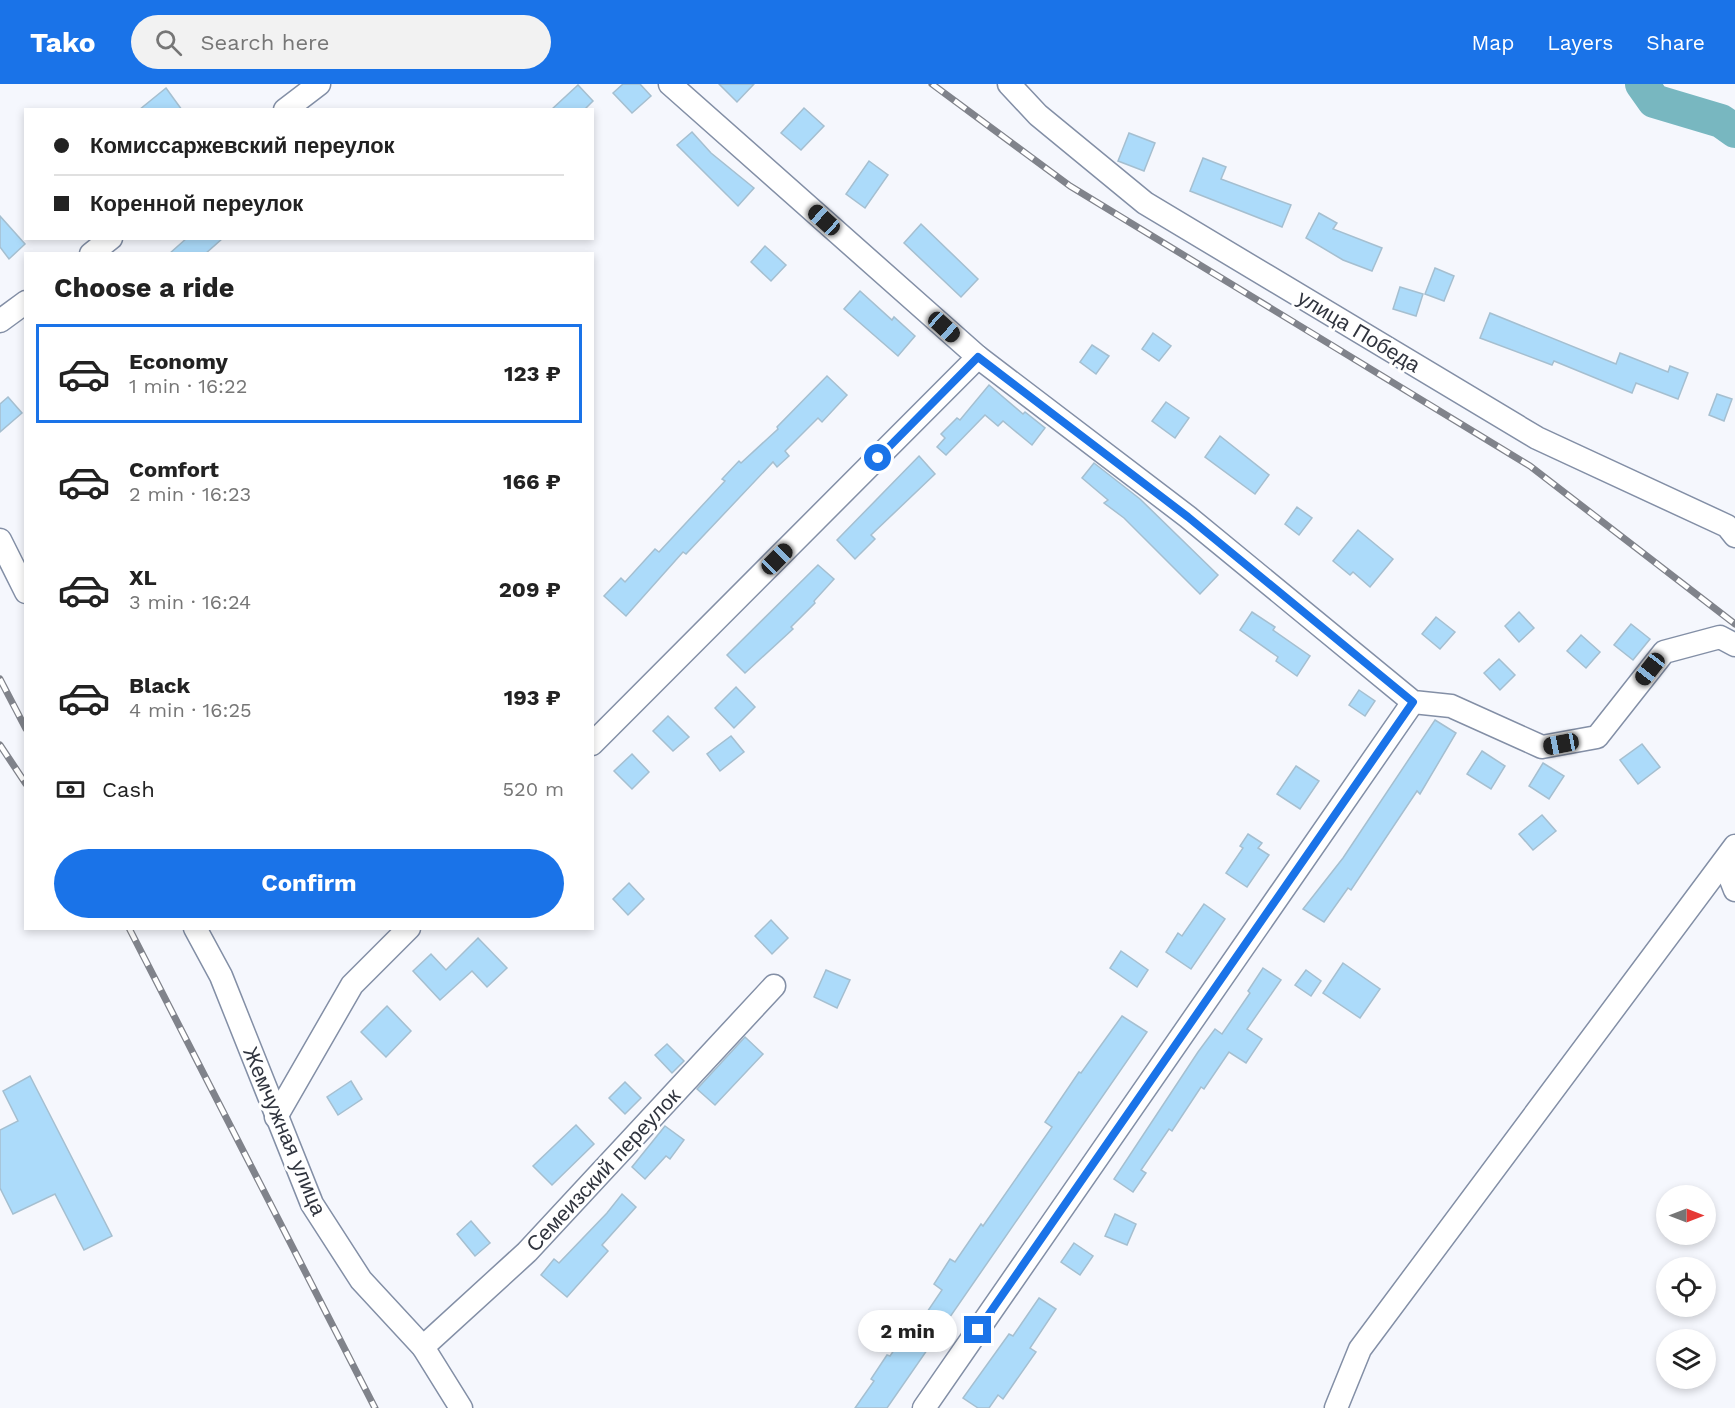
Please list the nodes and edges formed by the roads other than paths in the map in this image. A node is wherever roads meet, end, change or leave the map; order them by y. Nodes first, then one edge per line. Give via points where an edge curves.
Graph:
1 (319, 84) edge
2 (670, 84) edge
3 (1009, 84) edge
4 (288, 108) edge
5 (108, 240) edge
6 (94, 252) edge
7 (24, 303) edge
8 (0, 321) edge
9 (978, 357) junction
10 (1735, 536) edge
11 (0, 540) edge
12 (24, 588) edge
13 (1735, 645) edge
14 (1413, 702) junction
15 (594, 742) edge
16 (1729, 854) edge
17 (1735, 890) edge
18 (196, 930) edge
19 (407, 930) edge
20 (774, 986) dead end
21 (276, 1117) junction
22 (423, 1347) junction
23 (461, 1408) edge
24 (924, 1408) edge
25 (1336, 1408) edge

1 - 4 street
2 - 9 street
3 - 10 street, улица Победа via 1038,115 1145,203 1537,438 1727,526
5 - 6 street
7 - 8 street
9 - 14 street via 1188,517
9 - 15 street
11 - 12 street
13 - 14 street via 1720,637 1664,651 1597,736 1542,747 1451,706
14 - 24 street
16 - 17 street
16 - 25 street via 1360,1349
18 - 21 street, Жемчужная улица via 221,976
19 - 21 street via 352,986
20 - 22 street, Семеизский переулок via 527,1252
21 - 22 street, Жемчужная улица via 312,1204 361,1280
22 - 23 street, Жемчужная улица

